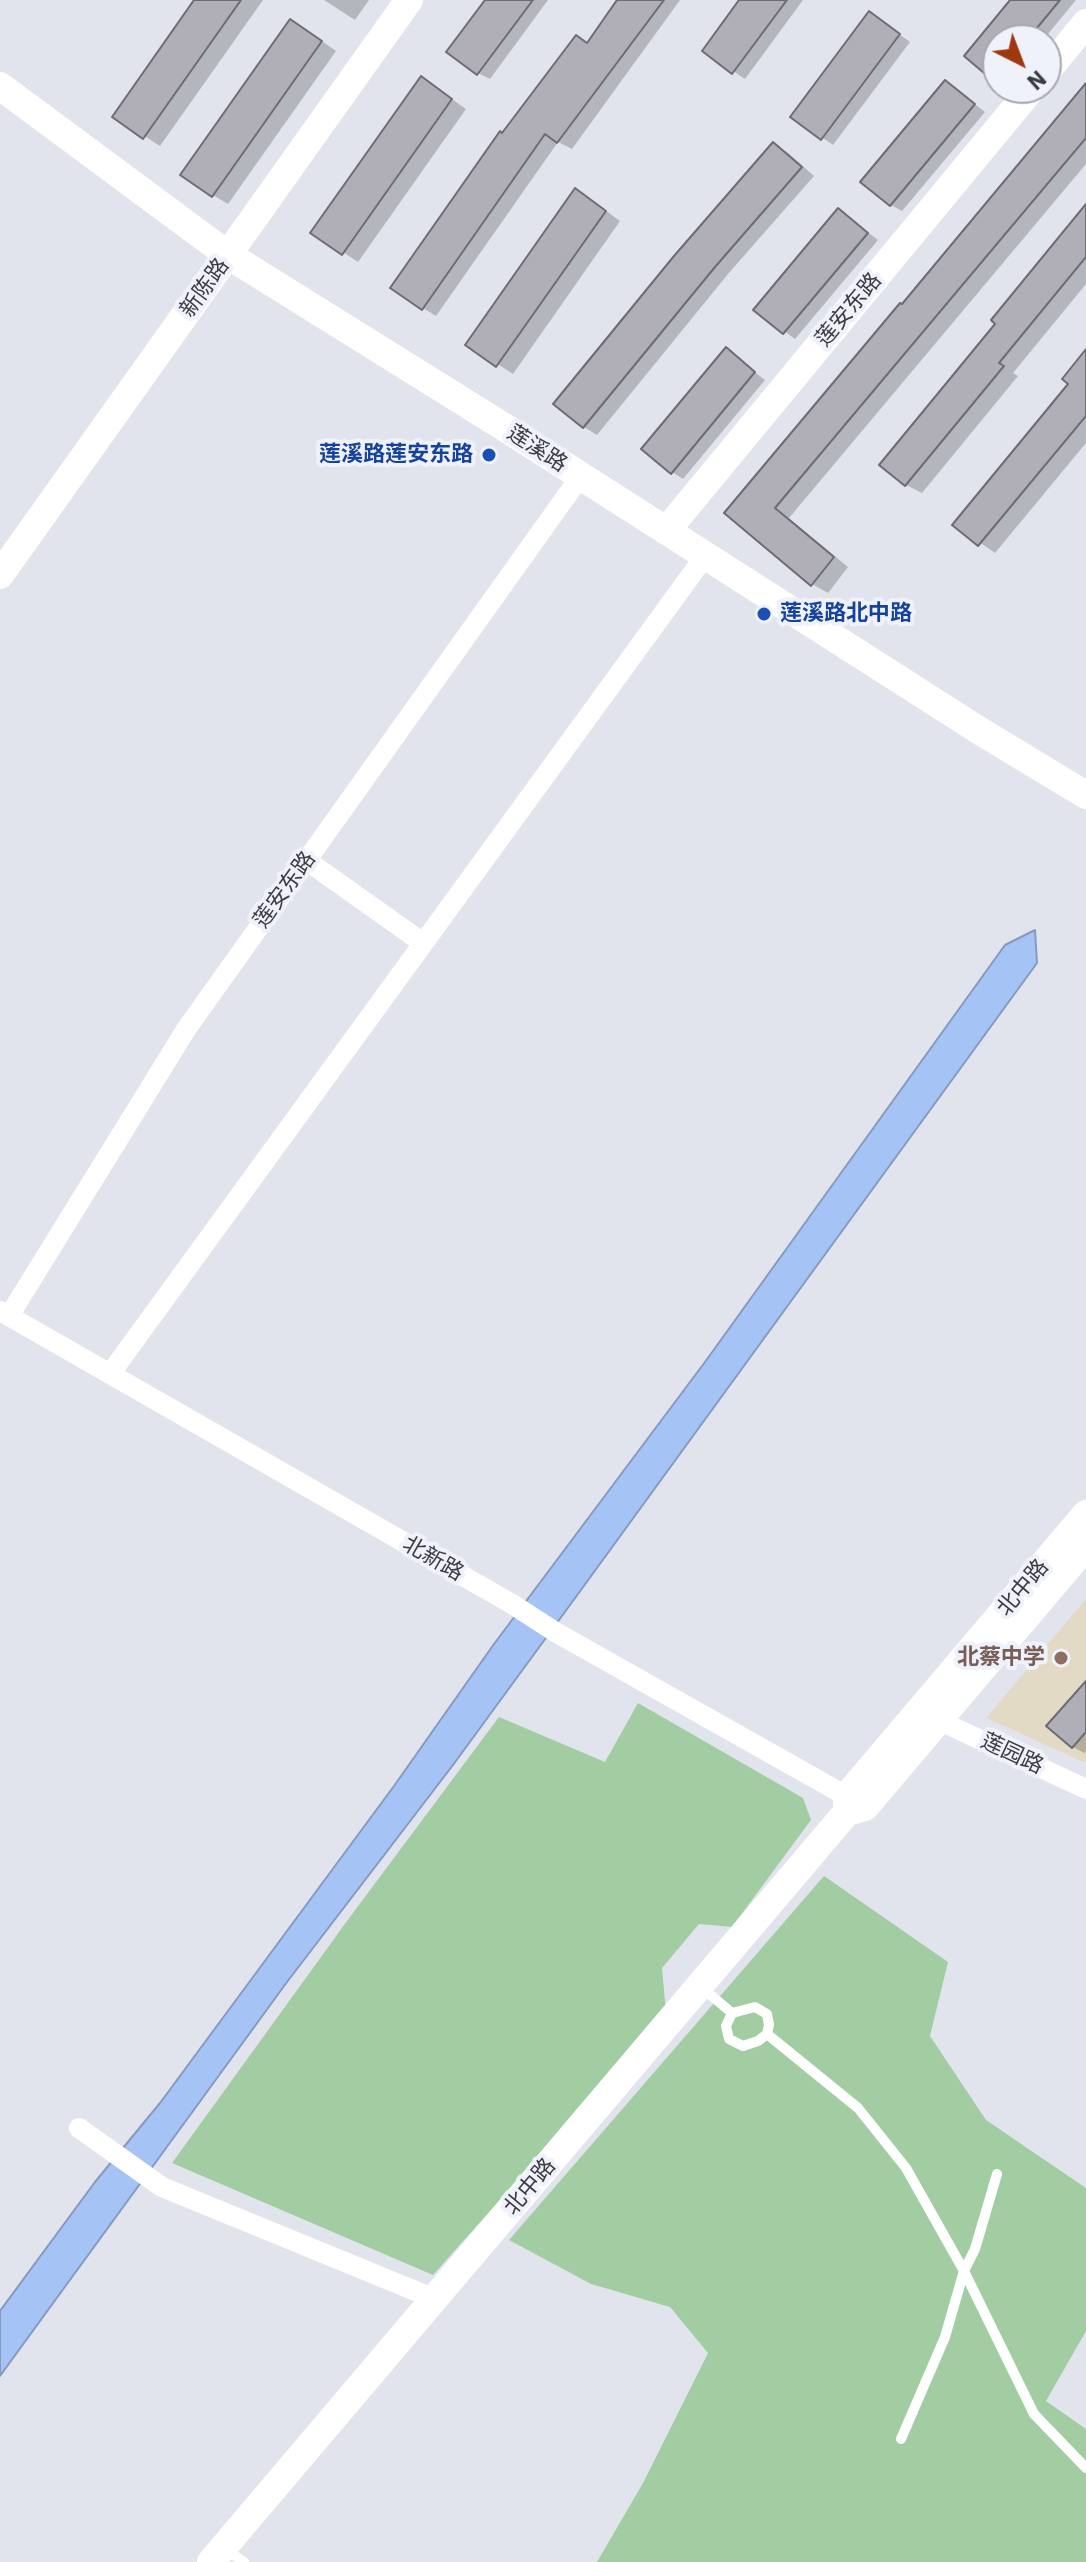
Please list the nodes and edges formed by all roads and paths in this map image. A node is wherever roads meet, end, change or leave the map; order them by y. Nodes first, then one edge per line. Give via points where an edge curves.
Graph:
1 (409, 0) edge
2 (1086, 23) edge
3 (1062, 52) edge
4 (0, 86) edge
5 (1019, 104) edge
6 (228, 255) junction
7 (580, 477) junction
8 (666, 531) junction
9 (705, 556) junction
10 (0, 575) edge
11 (1086, 795) edge
12 (306, 860) junction
13 (423, 943) junction
14 (4, 1314) edge
15 (110, 1374) junction
16 (1086, 1514) edge
17 (1086, 1546) edge
18 (938, 1720) junction
19 (1086, 1789) edge
20 (853, 1805) junction
21 (700, 1985) junction
22 (732, 2013) junction
23 (767, 2034) junction
24 (79, 2128) dead end
25 (997, 2174) dead end
26 (964, 2271) junction
27 (435, 2299) junction
28 (901, 2439) dead end
29 (1086, 2468) edge
30 (226, 2557) edge

1 - 6 street, 新陈路
2 - 3 street
4 - 6 street, 莲溪路
5 - 8 street, 莲安东路
6 - 7 street, 莲溪路
6 - 10 street, 新陈路
7 - 8 street, 莲溪路
7 - 12 street, 莲安东路
8 - 9 street, 莲溪路
9 - 11 street, 莲溪路
9 - 13 street
12 - 13 street
12 - 14 street, 莲安东路 via 160,1067
13 - 15 street
14 - 15 street, 北新路
15 - 20 street, 北新路
16 - 20 street, 北中路
17 - 18 street, 北中路
18 - 19 street, 莲园路
18 - 20 street, 北中路
20 - 21 street, 北中路
21 - 22 lane
21 - 27 street, 北中路
22 - 23 lane via 755,2007 767,2014
22 - 23 lane via 726,2026 729,2039 743,2046
23 - 26 lane via 858,2108 906,2168
24 - 27 street via 148,2179
25 - 26 lane
26 - 28 lane via 945,2337
26 - 29 lane via 1034,2414
27 - 30 street, 北中路

